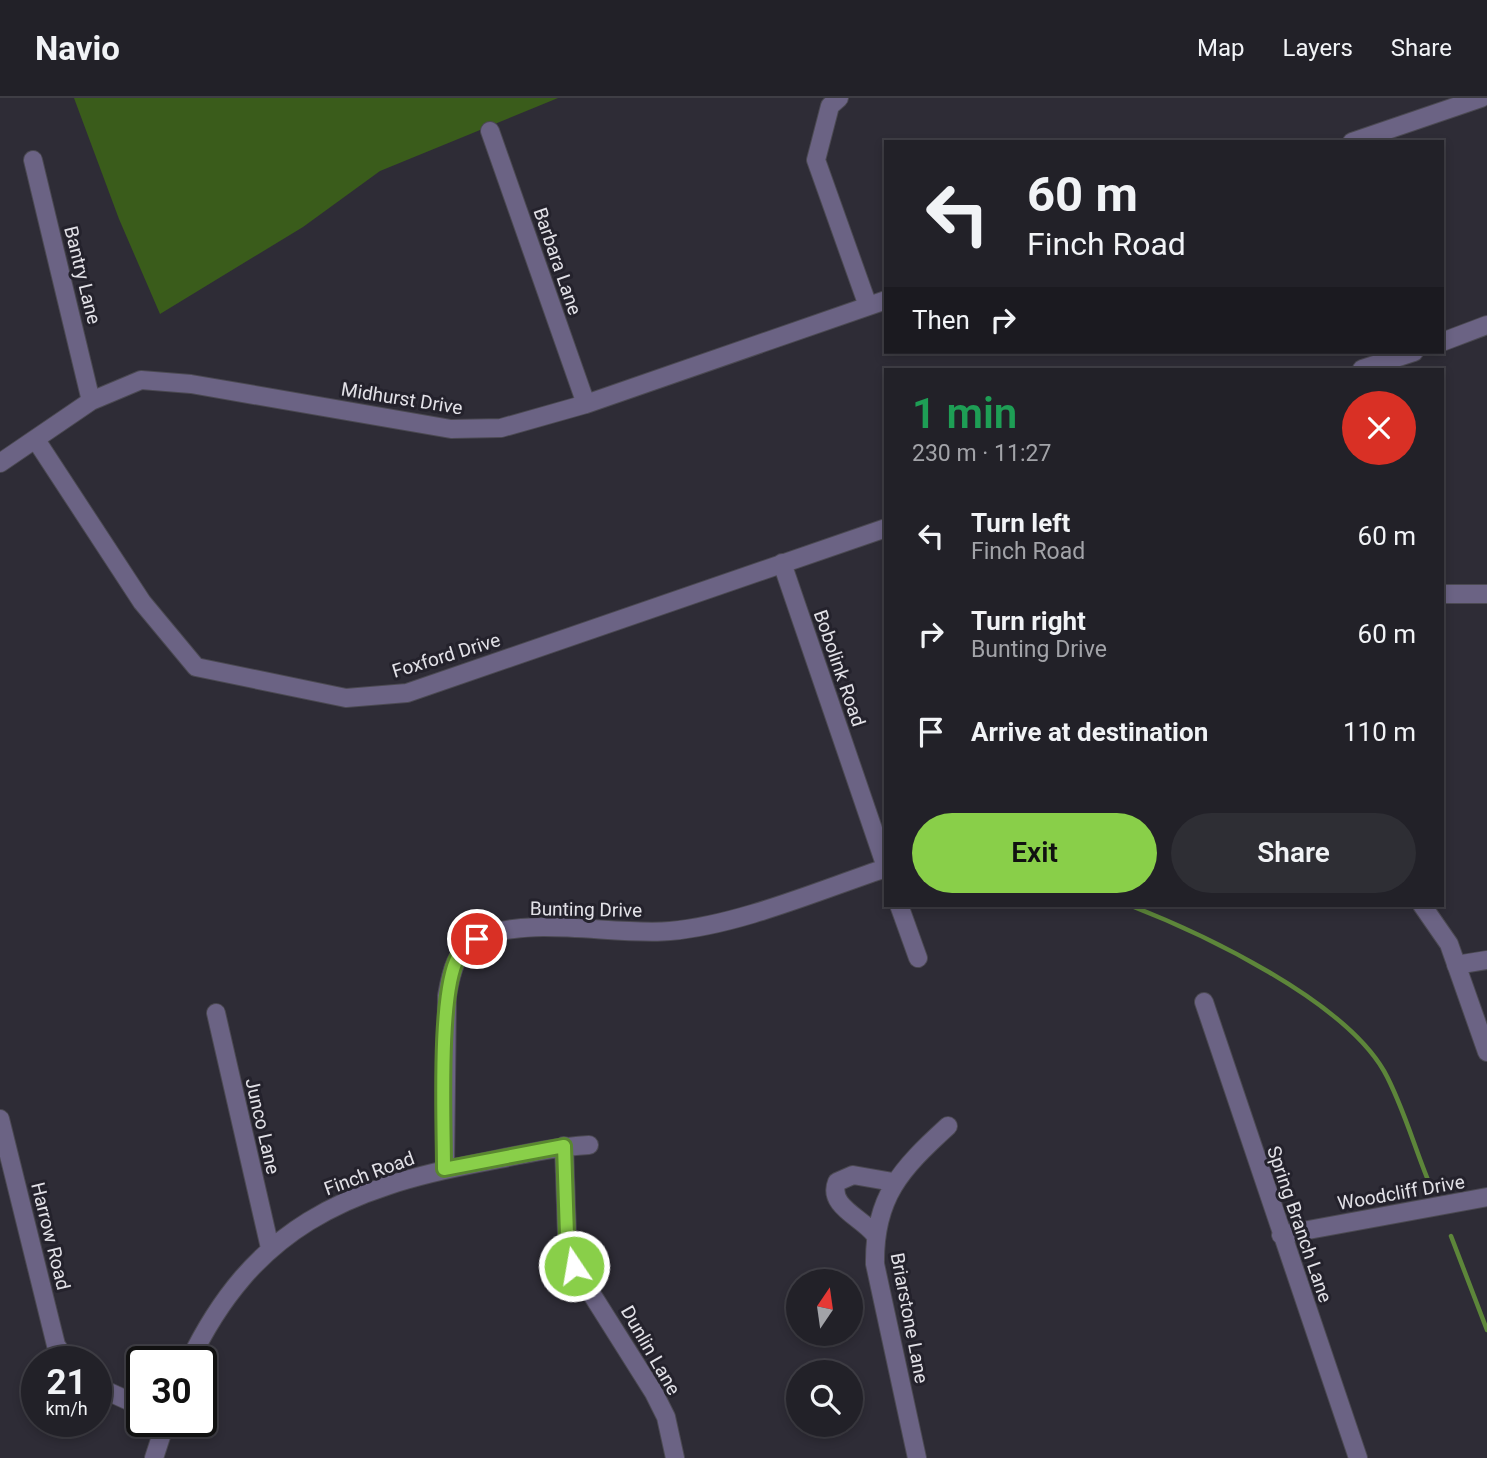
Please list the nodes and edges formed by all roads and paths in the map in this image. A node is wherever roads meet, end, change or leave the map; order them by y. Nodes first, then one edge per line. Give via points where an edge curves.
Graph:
1 (839, 98) edge
2 (1481, 98) edge
3 (490, 131) dead end
4 (1358, 140) edge
5 (33, 160) dead end
6 (884, 301) edge
7 (867, 306) junction
8 (1487, 325) edge
9 (1444, 341) edge
10 (1408, 354) edge
11 (1365, 368) edge
12 (91, 401) junction
13 (586, 404) junction
14 (36, 440) junction
15 (0, 463) edge
16 (884, 529) edge
17 (782, 563) junction
18 (1444, 594) edge
19 (1487, 594) edge
20 (884, 861) edge
21 (884, 868) edge
22 (900, 907) edge
23 (1423, 907) edge
24 (918, 957) dead end
25 (1487, 960) edge
26 (1456, 965) junction
27 (1204, 1002) dead end
28 (216, 1013) dead end
29 (1487, 1052) edge
30 (0, 1119) edge
31 (948, 1126) dead end
32 (589, 1145) dead end
33 (564, 1146) junction
34 (444, 1169) junction
35 (893, 1182) junction
36 (1487, 1197) edge
37 (1281, 1234) junction
38 (875, 1235) junction
39 (270, 1248) junction
40 (57, 1346) edge
41 (198, 1346) edge
42 (161, 1437) edge
43 (154, 1458) edge
44 (675, 1458) edge
45 (917, 1458) edge
46 (1358, 1458) edge

1 - 7 street via 830,106 816,160
2 - 4 street
3 - 13 street, Barbara Lane
5 - 12 street, Bantry Lane
6 - 7 street, Midhurst Drive
7 - 13 street, Midhurst Drive
8 - 9 street
10 - 11 street
12 - 13 street, Midhurst Drive via 141,380 191,384 451,429 501,428
12 - 14 street, Midhurst Drive
14 - 15 street, Midhurst Drive
14 - 17 street, Foxford Drive via 142,603 196,667 346,698 407,693
16 - 17 street, Foxford Drive
17 - 20 street, Bobolink Road
18 - 19 street
21 - 34 street, Bunting Drive via 692,928 641,932 516,929 465,946 454,966 447,996
22 - 24 street
23 - 26 street via 1449,944
25 - 26 street
26 - 29 street
27 - 37 street, Spring Branch Lane
28 - 39 street, Junco Lane
30 - 40 street, Harrow Road
31 - 35 street, Briarstone Lane
32 - 33 street, Finch Road
33 - 34 street, Finch Road
33 - 44 street, Dunlin Lane via 567,1235 574,1266 654,1392 666,1417
34 - 39 street, Finch Road via 348,1199 294,1228
35 - 38 street, Briarstone Lane
35 - 38 street via 853,1175 836,1182 833,1190 836,1200
36 - 37 street, Woodcliff Drive
37 - 46 street, Spring Branch Lane
38 - 45 street, Briarstone Lane via 875,1264
39 - 41 street, Finch Road via 224,1300
42 - 43 street

